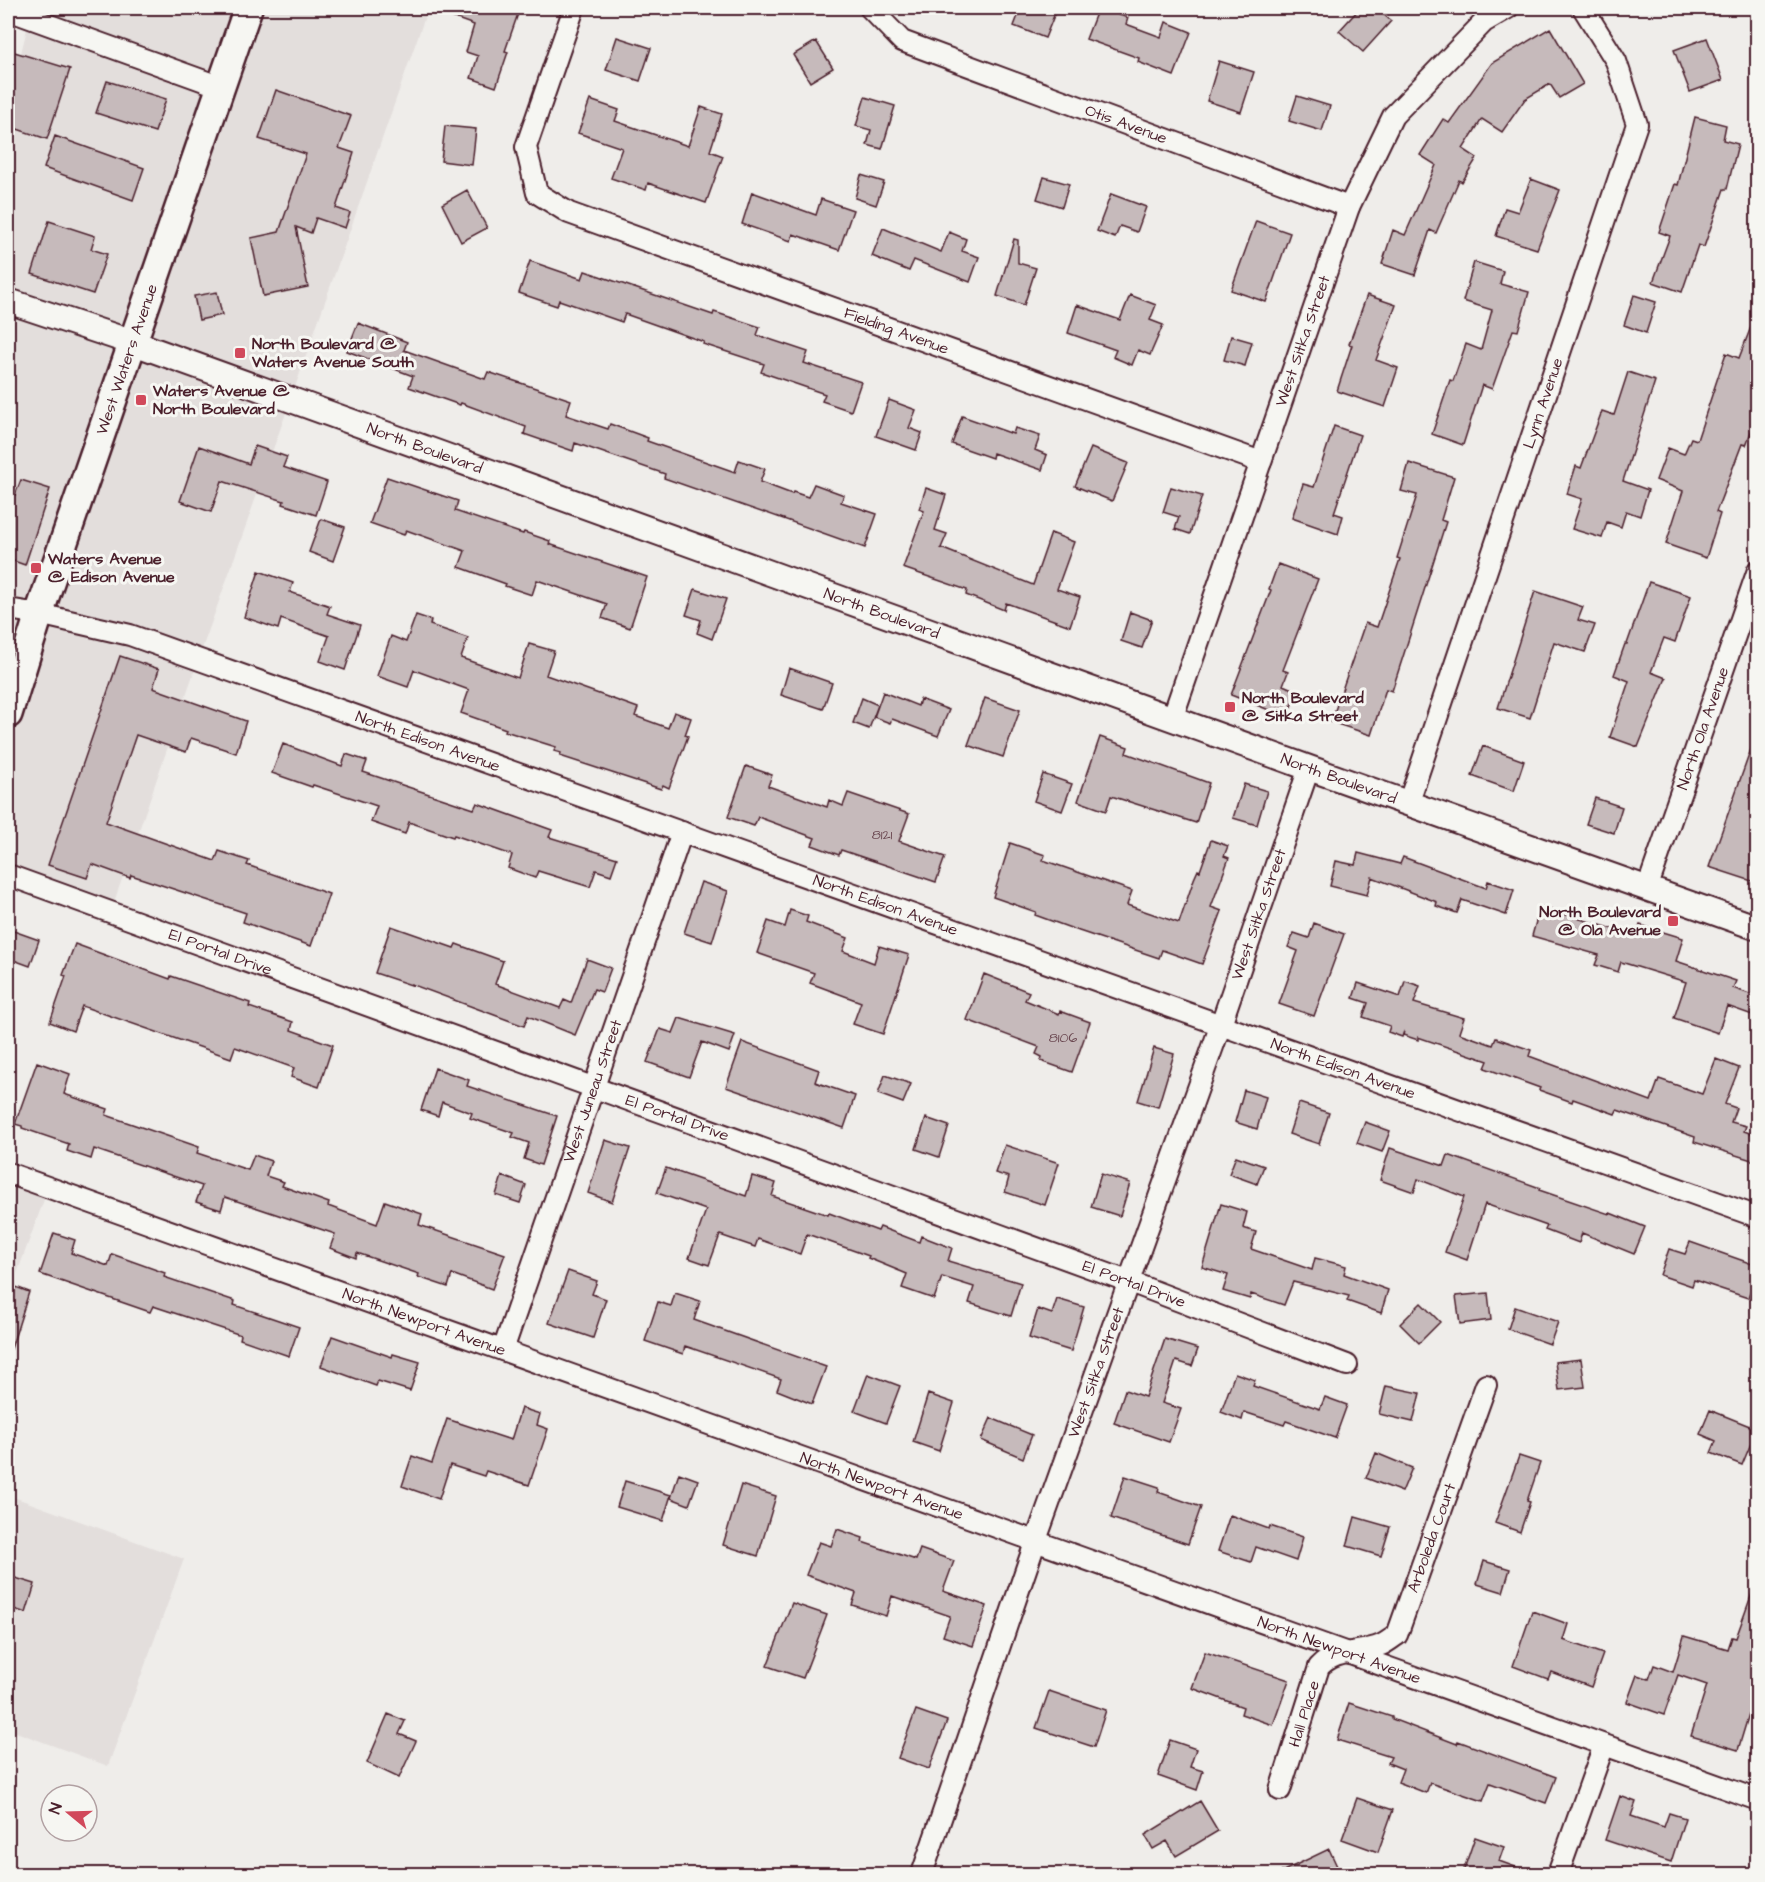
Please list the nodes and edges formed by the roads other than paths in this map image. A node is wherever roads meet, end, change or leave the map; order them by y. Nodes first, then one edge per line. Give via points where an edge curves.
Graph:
1 (248, 8) edge
2 (574, 8) edge
3 (870, 8) edge
4 (1508, 8) edge
5 (1583, 8) edge
6 (8, 10) edge
7 (221, 87) junction
8 (1349, 207) junction
9 (8, 301) edge
10 (134, 343) junction
11 (1261, 462) junction
12 (1758, 570) edge
13 (8, 609) edge
14 (39, 614) junction
15 (8, 714) edge
16 (1172, 719) junction
17 (1308, 768) junction
18 (1407, 804) junction
19 (682, 832) junction
20 (8, 875) edge
21 (1647, 889) junction
22 (1758, 928) edge
23 (1220, 1027) junction
24 (594, 1087) junction
25 (8, 1173) edge
26 (1758, 1217) edge
27 (1130, 1282) junction
28 (503, 1350) junction
29 (1347, 1365) dead end
30 (1486, 1385) dead end
31 (1036, 1540) junction
32 (1343, 1653) junction
33 (1604, 1745) junction
34 (1280, 1790) dead end
35 (1758, 1800) edge
36 (922, 1875) edge
37 (1558, 1875) edge

1 - 7 main road, West Waters Avenue
2 - 11 street, Fielding Avenue via 526,147 537,193 569,213
3 - 8 street, Otis Avenue via 902,41
4 - 8 street, West Sitka Street via 1484,22 1393,116
5 - 18 street, Lynn Avenue via 1616,61 1637,124
6 - 7 street
7 - 10 main road, West Waters Avenue
8 - 11 street, West Sitka Street
9 - 10 street, North Boulevard
10 - 14 main road, West Waters Avenue
10 - 16 street, North Boulevard
11 - 16 street, West Sitka Street
12 - 21 street, North Ola Avenue
13 - 14 street, North Edison Avenue
14 - 15 main road, West Waters Avenue
14 - 19 street, North Edison Avenue via 130,635
16 - 17 street, North Boulevard
17 - 18 street, North Boulevard
17 - 23 street, West Sitka Street
18 - 21 street, North Boulevard
19 - 23 street, North Edison Avenue
19 - 24 street, West Juneau Street
20 - 24 street, El Portal Drive
21 - 22 street, North Boulevard
23 - 26 street, North Edison Avenue
23 - 27 street, West Sitka Street
24 - 27 street, El Portal Drive
24 - 28 street, West Juneau Street
25 - 28 street, North Newport Avenue
27 - 29 street, El Portal Drive
27 - 31 street, West Sitka Street
28 - 31 street, North Newport Avenue
30 - 32 street, Arboleda Court via 1397,1635 1382,1645
31 - 32 street, North Newport Avenue
31 - 36 street, West Sitka Street
32 - 33 street, North Newport Avenue
32 - 34 street, Hall Place via 1319,1667
33 - 35 street, North Newport Avenue
33 - 37 street

